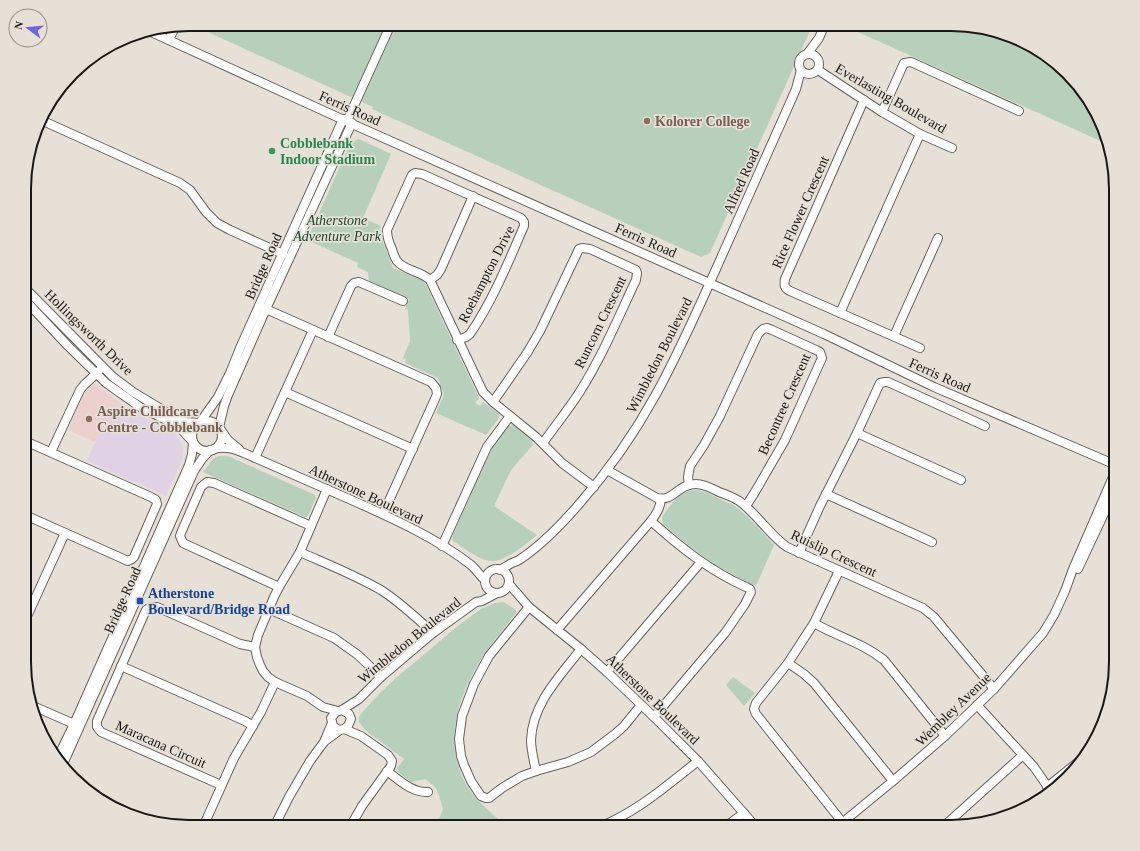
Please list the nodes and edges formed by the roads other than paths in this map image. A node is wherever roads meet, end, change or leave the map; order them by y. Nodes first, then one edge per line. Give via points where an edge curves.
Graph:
1 (388, 31) edge
2 (822, 31) edge
3 (172, 32) edge
4 (156, 34) edge
5 (160, 34) edge
6 (819, 38) junction
7 (167, 39) junction
8 (807, 54) junction
9 (817, 57) junction
10 (801, 70) junction
11 (818, 70) junction
12 (810, 74) junction
13 (796, 89) junction
14 (864, 100) junction
15 (1019, 111) dead end
16 (882, 112) junction
17 (347, 121) junction
18 (46, 122) edge
19 (920, 134) junction
20 (952, 148) dead end
21 (473, 196) junction
22 (938, 238) dead end
23 (282, 254) junction
24 (430, 280) junction
25 (709, 283) junction
26 (31, 294) edge
27 (403, 300) dead end
28 (31, 306) edge
29 (263, 308) junction
30 (840, 313) junction
31 (313, 330) junction
32 (894, 336) junction
33 (328, 337) junction
34 (458, 340) junction
35 (920, 348) dead end
36 (103, 367) junction
37 (96, 374) junction
38 (285, 392) junction
39 (493, 402) junction
40 (510, 416) junction
41 (200, 422) junction
42 (985, 426) dead end
43 (220, 428) junction
44 (857, 433) junction
45 (193, 441) junction
46 (31, 443) edge
47 (543, 443) junction
48 (413, 449) junction
49 (212, 450) junction
50 (52, 452) junction
51 (244, 453) junction
52 (255, 458) junction
53 (1109, 462) edge
54 (607, 470) junction
55 (961, 480) dead end
56 (689, 485) junction
57 (1109, 486) edge
58 (594, 487) junction
59 (327, 489) junction
60 (826, 494) junction
61 (660, 499) junction
62 (1109, 503) edge
63 (746, 506) junction
64 (383, 514) junction
65 (31, 518) edge
66 (652, 520) junction
67 (311, 526) junction
68 (65, 533) junction
69 (932, 542) dead end
70 (442, 546) junction
71 (300, 552) junction
72 (799, 553) junction
73 (517, 561) junction
74 (701, 562) junction
75 (473, 566) junction
76 (496, 570) junction
77 (839, 571) junction
78 (508, 580) junction
79 (486, 583) junction
80 (279, 587) junction
81 (1065, 591) junction
82 (500, 592) junction
83 (522, 600) junction
84 (476, 602) junction
85 (529, 607) junction
86 (31, 608) edge
87 (269, 609) junction
88 (814, 623) junction
89 (557, 630) junction
90 (433, 634) junction
91 (255, 647) junction
92 (581, 649) junction
93 (788, 663) junction
94 (121, 666) junction
95 (607, 672) junction
96 (381, 677) junction
97 (275, 682) junction
98 (994, 689) junction
99 (359, 699) junction
100 (977, 704) junction
101 (641, 705) junction
102 (323, 707) junction
103 (37, 708) edge
104 (340, 710) junction
105 (654, 717) junction
106 (350, 718) junction
107 (331, 722) junction
108 (74, 724) junction
109 (253, 726) junction
110 (342, 730) junction
111 (361, 736) junction
112 (944, 736) junction
113 (324, 742) junction
114 (60, 753) edge
115 (1022, 755) junction
116 (65, 759) edge
117 (698, 761) junction
118 (387, 771) junction
119 (536, 771) junction
120 (893, 782) junction
121 (221, 785) junction
122 (1047, 787) edge
123 (428, 792) dead end
124 (744, 812) junction
125 (206, 820) edge
126 (278, 820) edge
127 (354, 820) edge
128 (616, 820) edge
129 (734, 820) edge
130 (750, 820) edge
131 (836, 820) edge
132 (846, 820) edge
133 (951, 820) edge

1 - 17 street, Bridge Road
2 - 6 street
3 - 7 street
4 - 7 street, Ferris Road
5 - 7 street, Ferris Road
6 - 8 street
6 - 9 street
7 - 17 street, Ferris Road
8 - 9 street
8 - 10 street via 801,58
9 - 11 street
10 - 12 street
10 - 13 street, Alfred Road
11 - 12 street
11 - 14 street, Everlasting Boulevard
12 - 13 street, Alfred Road
13 - 25 street, Alfred Road
14 - 16 street, Everlasting Boulevard
14 - 30 street, Rice Flower Crescent via 784,283 787,290
15 - 16 street via 911,62 904,63
16 - 19 street, Everlasting Boulevard
17 - 23 street, Bridge Road
17 - 25 street, Ferris Road
17 - 29 street, Bridge Road
18 - 23 street via 180,182 190,190 217,223
19 - 20 street, Everlasting Boulevard
19 - 30 street
21 - 24 street via 441,269
21 - 24 street, Roehampton Drive via 422,174 412,175 387,230 387,237 397,261
21 - 34 street, Roehampton Drive via 521,218 525,224 488,305 470,334
22 - 32 street
23 - 29 street, Bridge Road
24 - 34 street, Roehampton Drive
25 - 53 street, Ferris Road via 934,387
25 - 54 street, Wimbledon Boulevard via 658,392
26 - 36 street, Hollingsworth Drive
27 - 33 street via 362,283 354,283
28 - 37 street, Hollingsworth Drive
29 - 31 street
29 - 41 street, Bridge Road via 240,348 218,398
29 - 43 street, Bridge Road via 224,406
30 - 32 street, Rice Flower Crescent
31 - 33 street
31 - 38 street
32 - 35 street, Rice Flower Crescent
33 - 48 street via 435,385 437,394
34 - 39 street, Roehampton Drive via 483,392
36 - 37 street
36 - 41 street, Hollingsworth Drive via 133,392 176,418 186,422
37 - 45 street, Hollingsworth Drive via 140,407 174,424
37 - 50 street via 80,390
38 - 48 street
38 - 52 street
39 - 40 street, Roehampton Drive
39 - 47 street, Runcorn Crescent via 528,353 579,249 590,249 636,270 636,280 597,362 579,393
40 - 47 street, Roehampton Drive
40 - 70 street via 487,447
41 - 43 street via 213,422
41 - 45 street via 193,430
42 - 44 street via 885,382 878,386
43 - 49 street via 220,442
43 - 51 street, Atherstone Boulevard via 229,441
44 - 55 street
44 - 60 street
45 - 49 street via 202,450
45 - 108 street, Bridge Road via 189,465
46 - 50 street
47 - 58 street, Roehampton Drive via 562,463
48 - 64 street
49 - 51 street, Atherstone Boulevard via 230,448
49 - 116 street, Bridge Road via 194,471
50 - 68 street via 157,502 134,557 130,560
51 - 52 street, Atherstone Boulevard
52 - 59 street, Atherstone Boulevard
54 - 58 street, Wimbledon Boulevard
54 - 61 street
56 - 61 street via 665,499
56 - 63 street, Ruislip Crescent via 704,485
56 - 63 street, Becontree Crescent via 690,466 720,416 758,334 767,328 820,352 822,358 785,440
57 - 81 street, Wembley Avenue
58 - 73 street, Wimbledon Boulevard via 554,531
59 - 64 street, Atherstone Boulevard
59 - 67 street
60 - 69 street
60 - 72 street
61 - 66 street via 658,512
62 - 81 street, Wembley Avenue via 1080,566
63 - 72 street, Ruislip Crescent via 777,540
64 - 70 street, Atherstone Boulevard
65 - 68 street
66 - 74 street
66 - 89 street
67 - 71 street
67 - 80 street via 214,483 207,482 201,487 180,536 183,543
68 - 86 street
70 - 75 street, Atherstone Boulevard
71 - 80 street
71 - 90 street via 382,591
72 - 77 street, Ruislip Crescent
73 - 76 street, Wimbledon Boulevard
73 - 78 street, Wimbledon Boulevard
74 - 95 street
74 - 105 street via 750,589 750,596 725,633
75 - 76 street, Atherstone Boulevard
75 - 79 street, Atherstone Boulevard
76 - 78 street via 505,572
76 - 79 street via 487,575
77 - 88 street
77 - 98 street, Ruislip Crescent via 923,608 934,617
78 - 82 street via 508,586
78 - 83 street, Atherstone Boulevard
79 - 82 street via 489,590
79 - 84 street, Wimbledon Boulevard
80 - 87 street
81 - 98 street, Wembley Avenue via 1043,633
82 - 83 street, Atherstone Boulevard
82 - 84 street, Wimbledon Boulevard
83 - 85 street, Atherstone Boulevard
84 - 90 street, Wimbledon Boulevard
85 - 89 street, Atherstone Boulevard
85 - 119 street via 480,670 464,709 459,739 464,765 471,781 483,797 489,798 513,781
87 - 91 street
87 - 96 street via 334,638 358,655
88 - 93 street
88 - 112 street via 863,646 884,660
89 - 92 street, Atherstone Boulevard
90 - 96 street, Wimbledon Boulevard
91 - 94 street, Maracana Circuit via 240,644 157,607 151,607 146,610
91 - 97 street via 262,671
92 - 95 street, Atherstone Boulevard
92 - 119 street via 547,693 538,711 531,741
93 - 120 street via 814,683
93 - 131 street via 754,709
94 - 109 street
94 - 121 street, Maracana Circuit via 97,721 98,729
95 - 101 street, Atherstone Boulevard
96 - 99 street, Wimbledon Boulevard
97 - 102 street via 307,696
97 - 109 street
98 - 100 street, Wembley Avenue
99 - 104 street, Wimbledon Boulevard
99 - 106 street, Wimbledon Boulevard
100 - 112 street, Wembley Avenue
100 - 115 street
101 - 105 street, Atherstone Boulevard
101 - 119 street via 624,726 591,752
102 - 104 street
102 - 107 street
103 - 108 street
104 - 106 street via 347,712
104 - 107 street via 334,713
105 - 117 street, Atherstone Boulevard
106 - 110 street via 348,726
106 - 111 street
107 - 110 street via 335,728
107 - 113 street
108 - 114 street, Bridge Road
109 - 121 street
110 - 111 street
110 - 113 street
111 - 118 street via 391,758
112 - 120 street, Wembley Avenue
113 - 126 street via 310,761
115 - 122 street via 1034,767
115 - 133 street
117 - 124 street, Atherstone Boulevard
117 - 128 street via 635,809
118 - 123 street via 414,790
118 - 127 street
120 - 132 street, Wembley Avenue
121 - 125 street
124 - 129 street
124 - 130 street, Atherstone Boulevard

